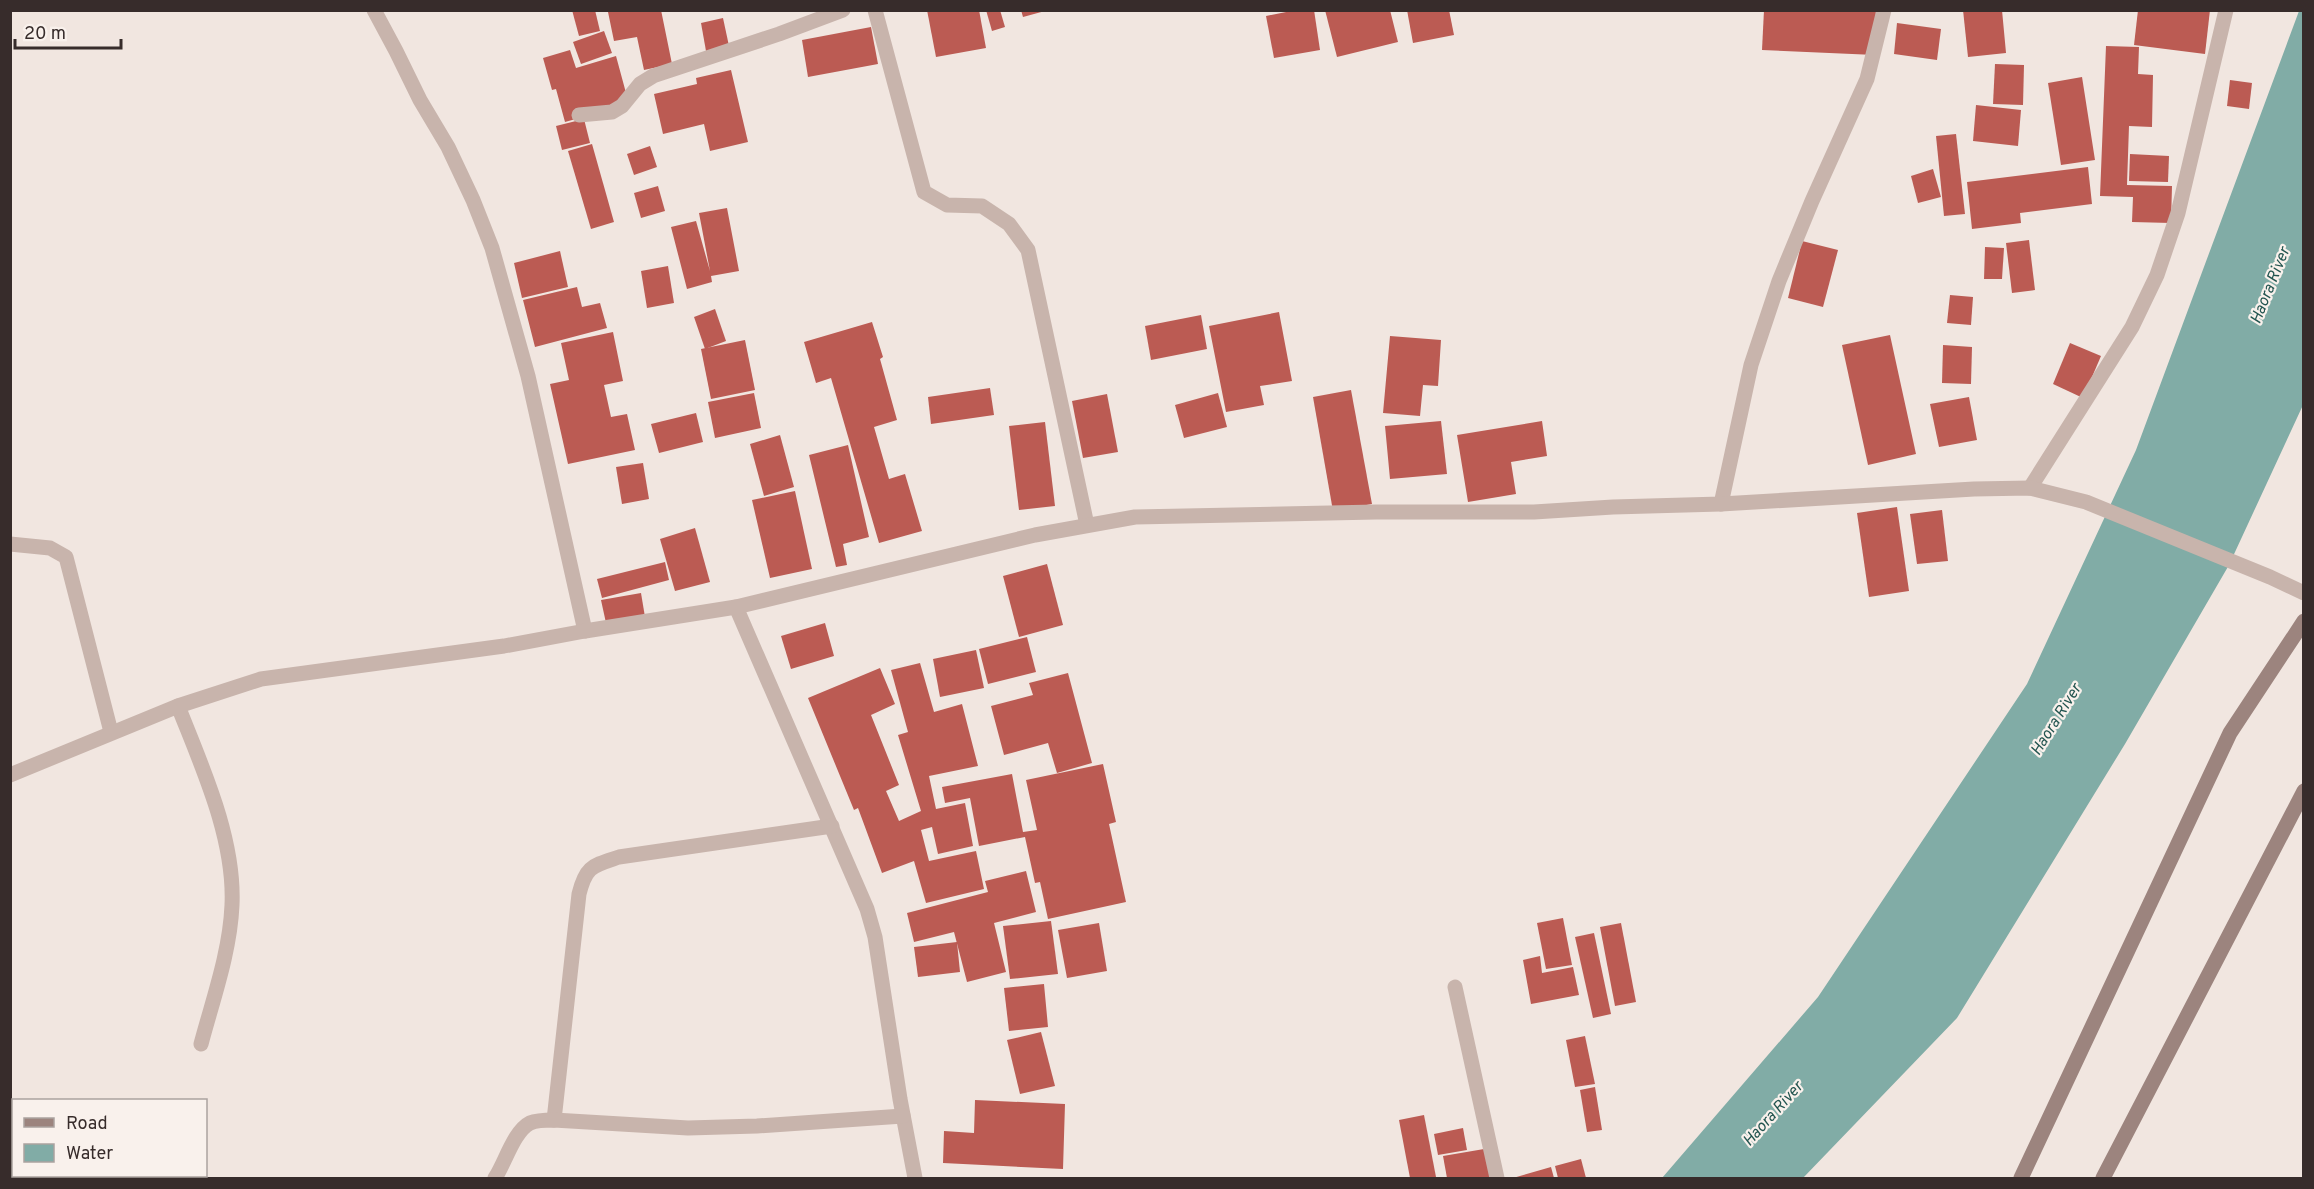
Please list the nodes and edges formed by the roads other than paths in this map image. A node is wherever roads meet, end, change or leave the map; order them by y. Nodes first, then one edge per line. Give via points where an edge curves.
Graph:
1 (374, 10) edge
2 (843, 10) edge
3 (874, 10) edge
4 (1884, 10) edge
5 (2226, 10) edge
6 (579, 116) dead end
7 (2030, 488) junction
8 (1721, 504) junction
9 (1087, 525) junction
10 (10, 544) edge
11 (2304, 593) edge
12 (736, 607) junction
13 (2304, 621) edge
14 (585, 631) junction
15 (178, 706) junction
16 (111, 732) junction
17 (10, 775) edge
18 (2304, 791) edge
19 (832, 826) junction
20 (1455, 987) dead end
21 (201, 1044) dead end
22 (903, 1116) junction
23 (554, 1120) junction
24 (495, 1179) edge
25 (915, 1179) edge
26 (1497, 1179) edge
27 (2021, 1179) edge
28 (2103, 1179) edge

1 - 14 street via 447,147 492,248 528,376
2 - 6 street via 653,76 612,112
3 - 9 street via 924,192 947,205 982,206 1009,224 1028,250
4 - 8 street via 1868,79 1779,281 1751,365
5 - 7 street via 2178,213 2157,275 2132,327
7 - 8 street
7 - 11 street via 2086,502
8 - 9 street via 1534,512 1135,517
9 - 12 street
10 - 16 street via 50,548 66,557
12 - 14 street
12 - 19 street
13 - 27 street via 2230,732
14 - 15 street via 261,679
15 - 16 street
15 - 21 street via 212,794 230,868 232,904 228,939
16 - 17 street
18 - 28 street
19 - 22 street via 875,937
19 - 23 street via 619,857 592,867 584,876 578,904
20 - 26 street
22 - 23 street via 688,1128
22 - 25 street
23 - 24 street via 532,1122 519,1132

